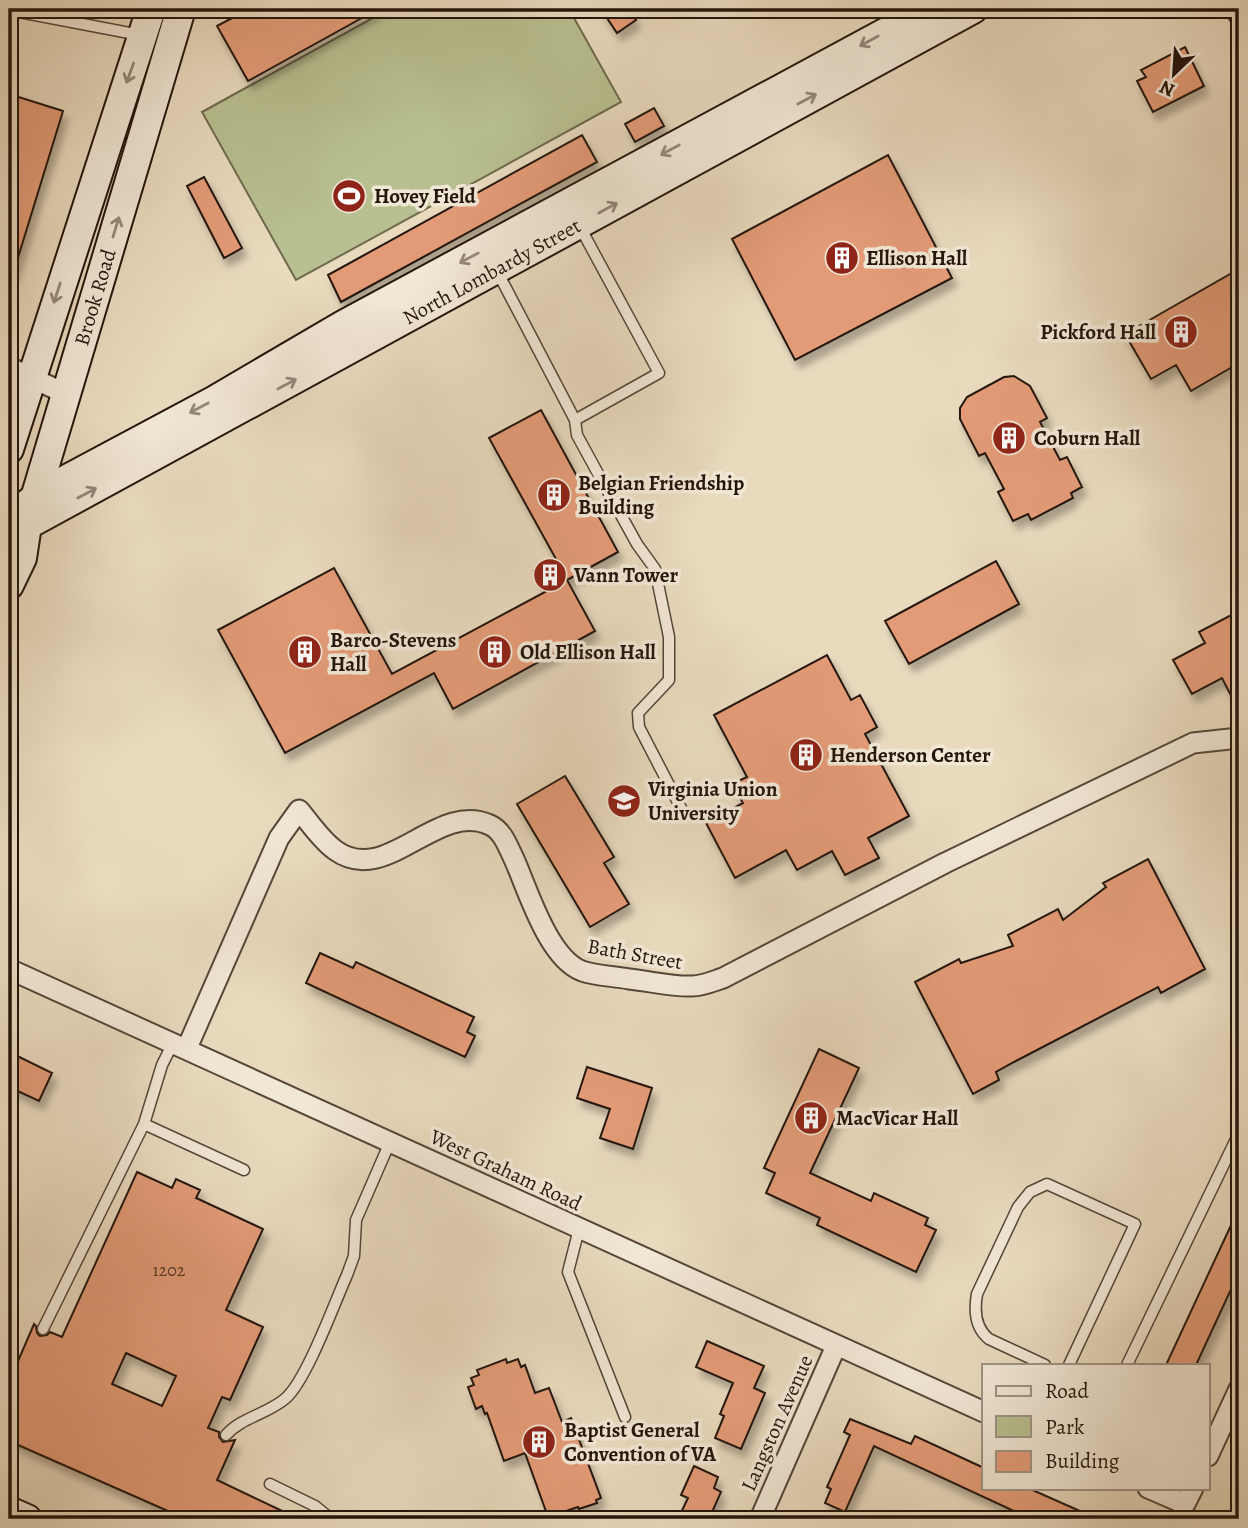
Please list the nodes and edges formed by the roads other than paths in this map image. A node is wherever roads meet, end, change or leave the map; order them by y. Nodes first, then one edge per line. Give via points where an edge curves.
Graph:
1 (151, 9) edge
2 (181, 9) edge
3 (929, 9) edge
4 (973, 9) edge
5 (1235, 9) edge
6 (9, 10) edge
7 (1239, 15) edge
8 (158, 38) junction
9 (578, 224) junction
10 (496, 269) junction
11 (19, 372) edge
12 (66, 394) junction
13 (575, 420) junction
14 (9, 449) edge
15 (35, 499) junction
16 (15, 525) edge
17 (9, 585) edge
18 (1239, 738) edge
19 (682, 810) dead end
20 (9, 968) edge
21 (180, 1045) junction
22 (144, 1124) junction
23 (1239, 1133) edge
24 (390, 1142) junction
25 (244, 1170) dead end
26 (579, 1229) junction
27 (43, 1329) dead end
28 (836, 1346) junction
29 (1043, 1364) edge
30 (1069, 1364) edge
31 (1127, 1364) edge
32 (1239, 1390) edge
33 (982, 1411) edge
34 (625, 1417) dead end
35 (226, 1435) dead end
36 (1210, 1452) edge
37 (270, 1485) dead end
38 (1159, 1490) edge
39 (1189, 1496) edge
40 (9, 1511) edge
41 (27, 1519) edge
42 (331, 1519) edge
43 (760, 1519) edge

1 - 8 main road, Brook Road
2 - 8 main road, Brook Road
3 -> 15 main road, North Lombardy Street via 343,325
9 -> 4 main road, North Lombardy Street
5 - 7 street
6 - 8 lane
8 -> 11 main road, Brook Road
12 -> 8 main road, Brook Road
9 - 10 main road, North Lombardy Street
9 - 13 lane via 659,373
10 - 13 lane
16 -> 10 main road, North Lombardy Street
11 - 12 street
11 - 14 main road, Brook Road
12 - 15 main road, Brook Road
13 - 19 lane via 577,435 655,569 669,637 668,680 638,713 639,727
15 - 16 main road, Brook Road
16 - 17 main road, Brook Road via 22,558
18 - 21 street, Bath Street via 1193,743 945,863 723,978 695,986 595,974 573,966 550,940 509,847 494,827 459,822 365,859 335,850 299,810 279,838
20 - 21 street, West Graham Road
21 - 22 lane via 162,1065
21 - 24 street, West Graham Road
22 - 25 lane
22 - 27 lane
23 - 31 lane
24 - 26 street, West Graham Road
24 - 35 lane via 356,1220 348,1275 297,1386 277,1405
26 - 28 street, West Graham Road
26 - 34 lane via 568,1272
28 - 33 street, West Graham Road
28 - 43 street, Langston Avenue
29 - 30 lane via 989,1339 982,1333 975,1307 1017,1207 1030,1192 1047,1184 1135,1224
32 - 36 street
37 - 42 lane via 315,1506
38 - 39 street
40 - 41 main road

